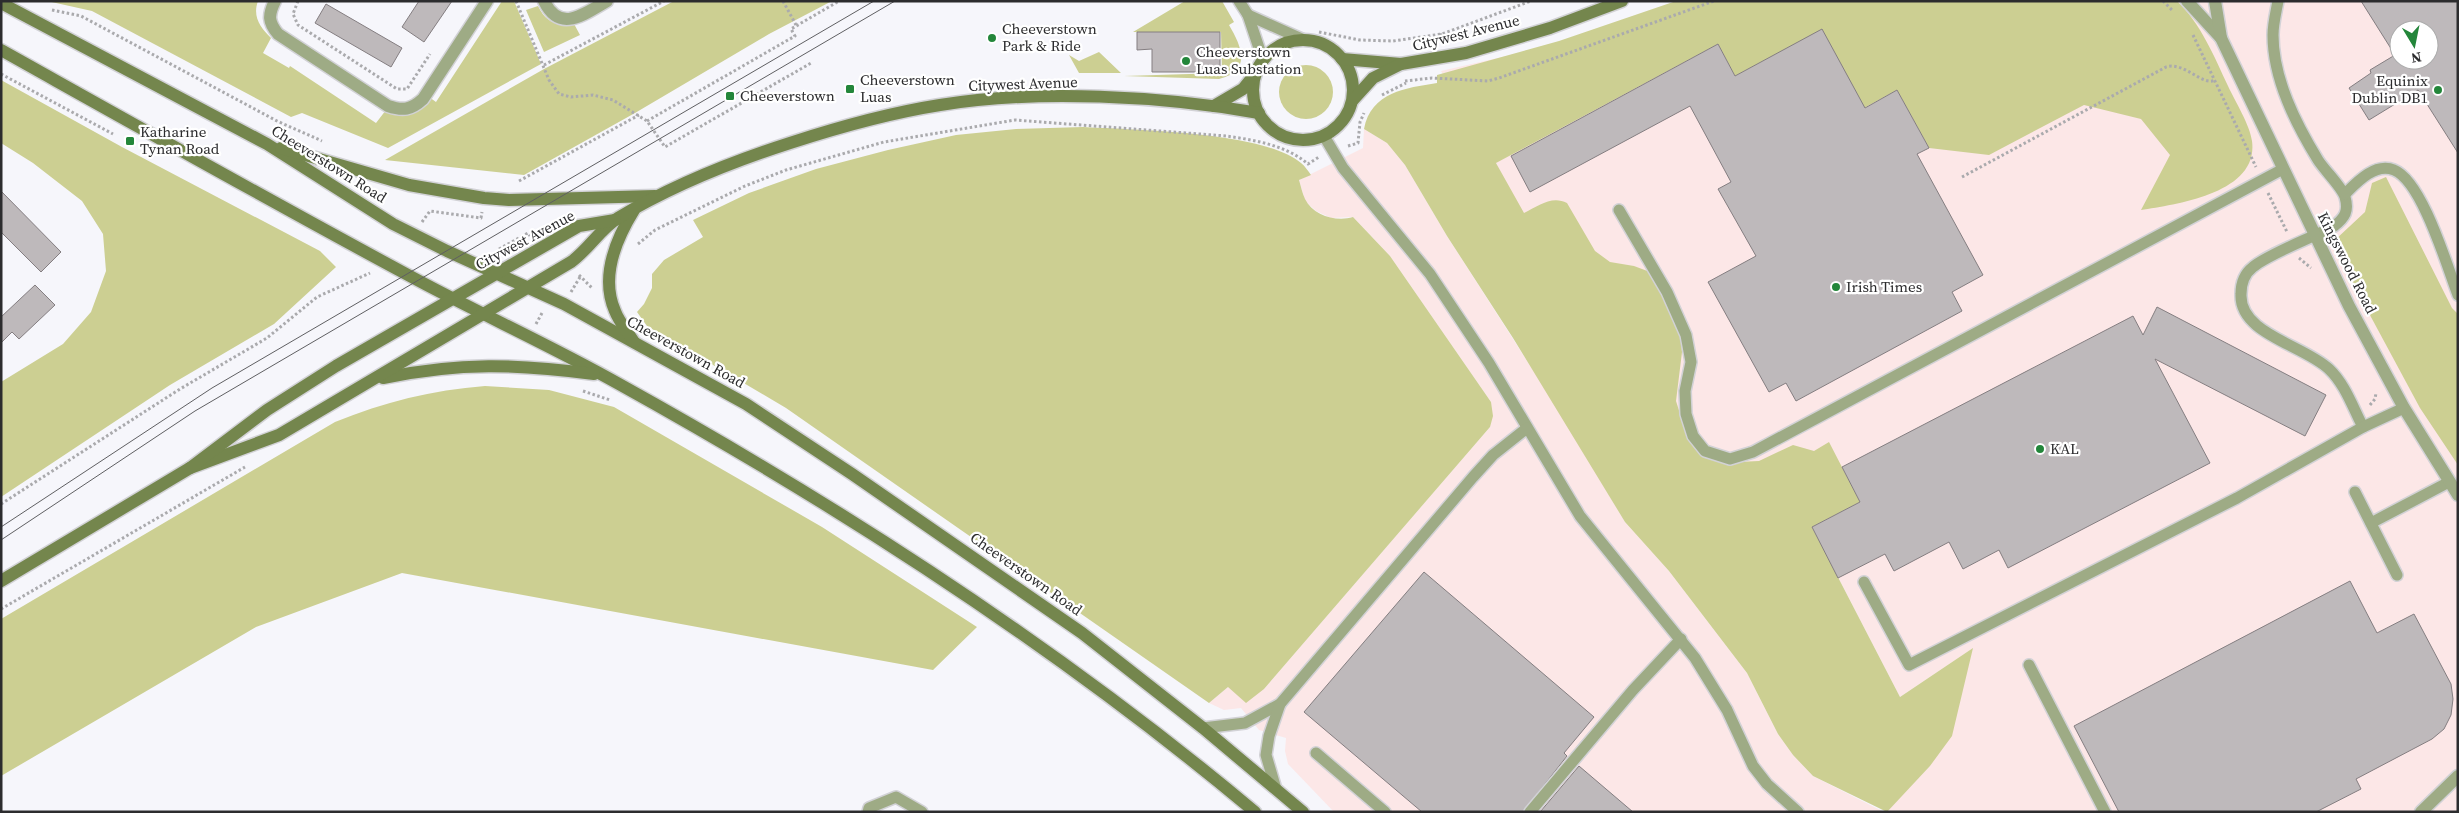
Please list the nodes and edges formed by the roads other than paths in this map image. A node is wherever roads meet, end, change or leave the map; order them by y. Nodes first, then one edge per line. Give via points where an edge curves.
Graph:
1 (275, 1) edge
2 (487, 1) edge
3 (544, 1) edge
4 (607, 1) edge
5 (1239, 1) edge
6 (1622, 1) edge
7 (2188, 1) edge
8 (2215, 1) edge
9 (2278, 1) edge
10 (1, 3) edge
11 (1248, 15) junction
12 (2221, 38) junction
13 (1304, 40) junction
14 (1, 50) edge
15 (1342, 59) junction
16 (1401, 64) junction
17 (1260, 66) junction
18 (1353, 100) junction
19 (1214, 106) junction
20 (1259, 114) junction
21 (1324, 136) junction
22 (267, 144) junction
23 (2282, 169) junction
24 (2345, 194) junction
25 (659, 196) junction
26 (636, 208) junction
27 (1619, 210) dead end
28 (615, 220) junction
29 (2314, 236) junction
30 (496, 273) junction
31 (530, 287) junction
32 (2458, 294) edge
33 (453, 298) junction
34 (484, 314) junction
35 (634, 342) junction
36 (604, 376) junction
37 (371, 380) junction
38 (2404, 408) junction
39 (2363, 427) junction
40 (1527, 428) junction
41 (190, 468) junction
42 (2449, 482) junction
43 (2355, 492) dead end
44 (2458, 495) edge
45 (2370, 523) junction
46 (2397, 575) dead end
47 (1, 581) edge
48 (1864, 582) dead end
49 (1681, 639) junction
50 (2028, 664) dead end
51 (1280, 704) junction
52 (1203, 728) junction
53 (1316, 752) dead end
54 (2458, 776) edge
55 (1276, 789) junction
56 (868, 812) edge
57 (922, 812) edge
58 (1255, 812) edge
59 (1303, 812) edge
60 (1385, 812) edge
61 (1530, 812) edge
62 (1798, 812) edge
63 (2105, 812) edge
64 (2421, 812) edge

1 - 2 street via 269,15 270,25 278,34 388,106 400,110 414,108 423,100
3 - 4 street via 551,14 571,20
5 - 11 lane
6 - 16 main road, Citywest Avenue via 1550,28 1466,52
7 - 12 street, Kingswood Road
8 - 12 street, Kingswood Road
9 - 24 lane via 2273,36 2280,79 2302,134 2325,172
10 - 22 main road, Cheeverstown Road
11 - 13 lane
11 - 17 lane
12 - 23 street, Kingswood Road
13 - 15 main road via 1318,42
13 - 17 main road via 1287,43 1272,52
14 - 33 main road
15 - 16 main road, Citywest Avenue
15 - 18 main road via 1354,85
16 - 18 main road, Citywest Avenue via 1373,78
17 - 19 main road via 1243,89
17 - 20 main road via 1254,85 1254,100
18 - 21 main road via 1337,128
19 - 20 main road, Citywest Avenue
19 - 25 main road, Citywest Avenue via 1064,96 942,104 886,115 762,152
20 - 21 main road via 1280,135 1302,140
21 - 40 lane via 1343,168 1430,274
22 - 25 main road via 409,185 484,198
22 - 30 main road, Cheeverstown Road via 393,224
23 - 27 lane via 1753,452 1730,458 1706,451 1693,436 1686,414 1685,391 1691,362 1686,335 1667,292
23 - 29 street, Kingswood Road
24 - 29 lane via 2348,208 2343,220
24 - 32 lane via 2377,170 2393,170 2409,182 2422,202
25 - 26 main road, Citywest Avenue
26 - 28 main road, Citywest Avenue
26 - 35 main road via 614,250 610,291 615,311
28 - 30 main road, Citywest Avenue via 578,226
28 - 31 main road, Citywest Avenue via 583,253
29 - 38 street, Kingswood Road
29 - 39 lane via 2259,262 2246,274 2241,287 2242,310 2264,331 2327,367 2341,383
30 - 31 main road, Cheeverstown Road
30 - 33 main road, Citywest Avenue
31 - 34 main road
31 - 35 main road, Cheeverstown Road
33 - 34 main road
33 - 41 main road via 267,410
34 - 36 main road
34 - 37 main road
35 - 52 main road, Cheeverstown Road via 746,404 852,474 1082,633
36 - 37 main road via 537,366 485,365 441,368
36 - 58 main road via 817,499 934,572 1130,712
37 - 41 main road via 279,435
38 - 39 lane
38 - 42 street, Kingswood Road
39 - 48 lane via 2237,498 1909,665
40 - 49 lane via 1580,516
40 - 51 lane via 1493,455 1473,477
41 - 47 main road
42 - 44 street, Kingswood Road
42 - 45 lane
43 - 45 lane
45 - 46 lane
49 - 61 lane via 1633,690
49 - 62 lane via 1727,710 1753,766 1767,784
50 - 63 lane
51 - 52 lane via 1245,723
51 - 55 lane via 1268,736 1266,755
52 - 55 main road, Cheeverstown Road
53 - 60 lane
54 - 64 street
55 - 59 main road, Cheeverstown Road
56 - 57 lane via 869,808 896,797

